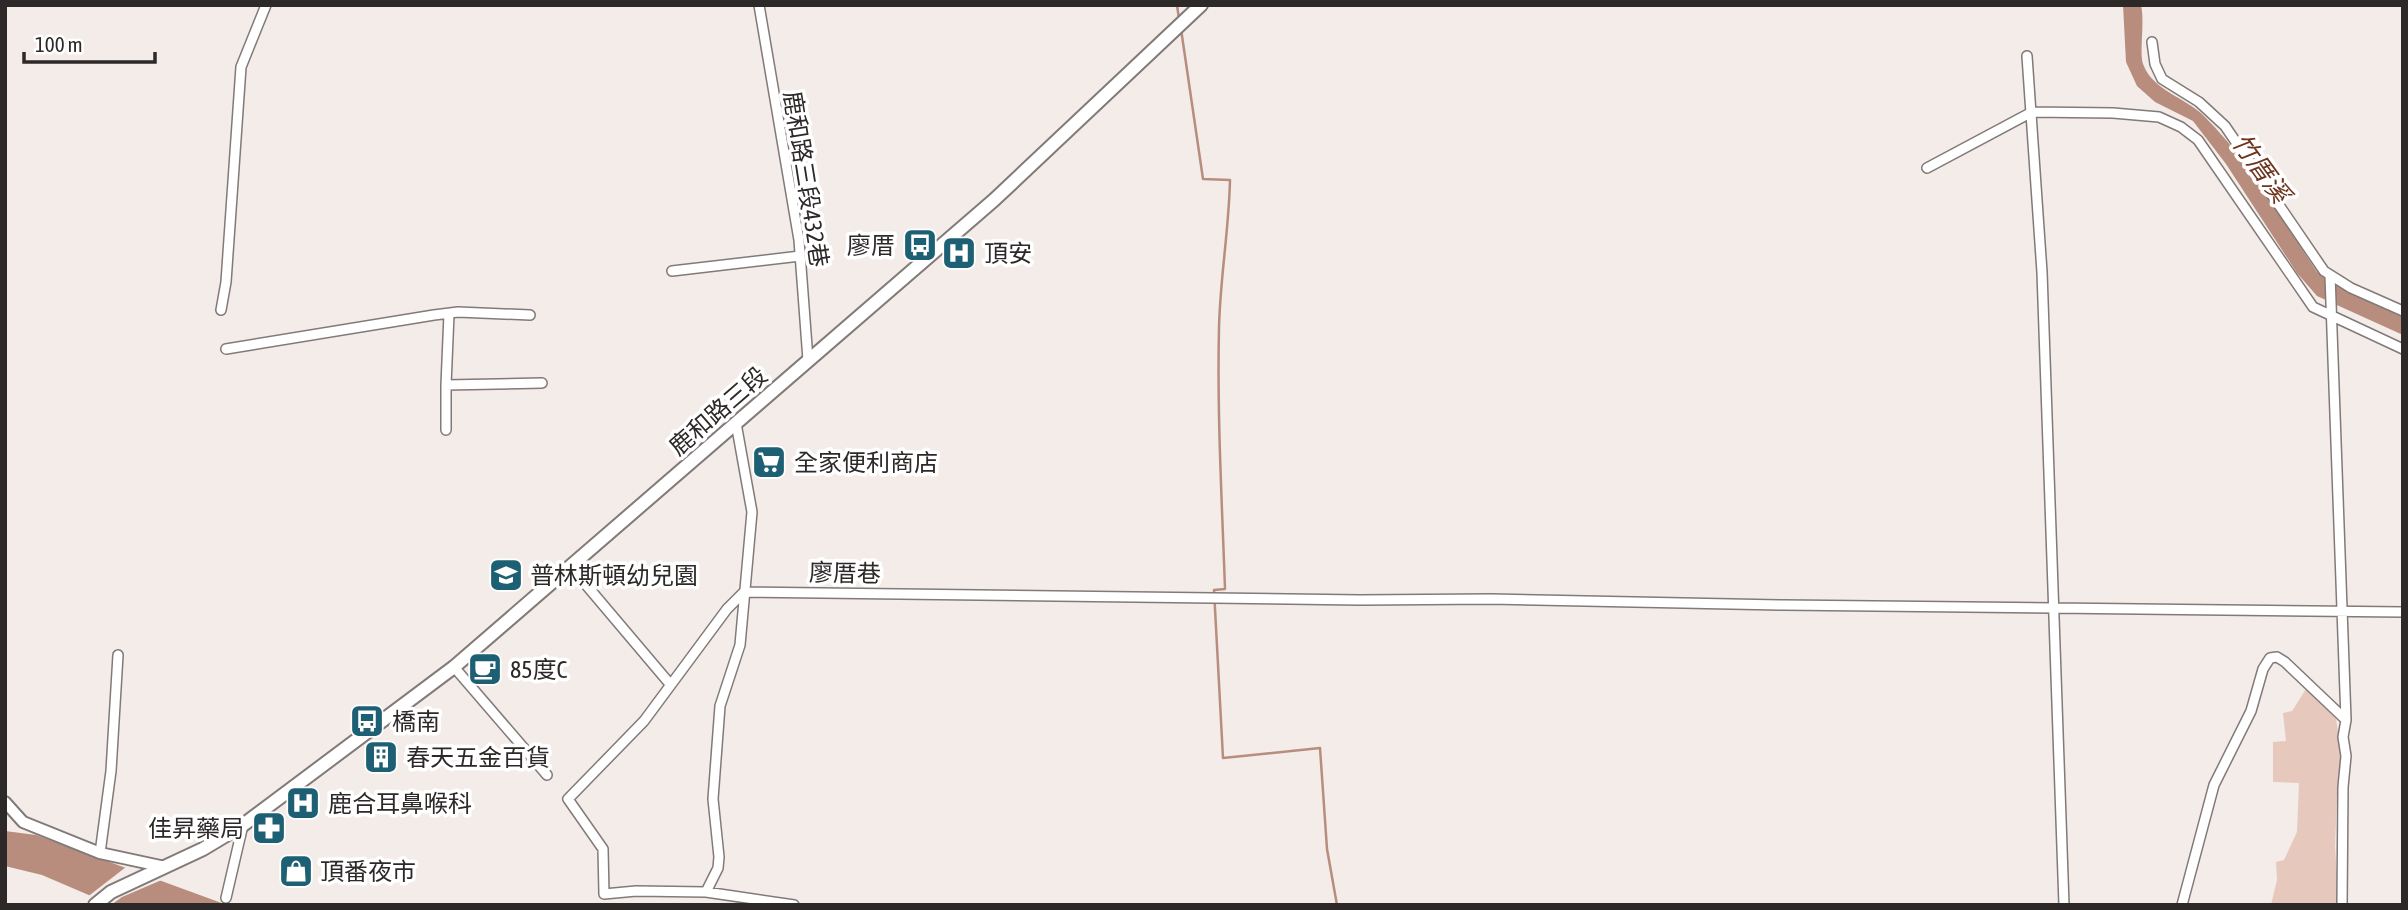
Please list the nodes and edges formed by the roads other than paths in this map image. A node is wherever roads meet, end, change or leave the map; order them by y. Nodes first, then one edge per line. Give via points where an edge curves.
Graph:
1 (266, 5) edge
2 (760, 5) edge
3 (1201, 5) edge
4 (2152, 42) dead end
5 (2027, 57) dead end
6 (2032, 112) junction
7 (1927, 168) dead end
8 (800, 256) junction
9 (672, 271) dead end
10 (2330, 275) junction
11 (221, 310) dead end
12 (2403, 311) edge
13 (449, 314) junction
14 (530, 315) dead end
15 (2332, 317) junction
16 (226, 349) dead end
17 (2403, 349) edge
18 (808, 360) junction
19 (542, 383) dead end
20 (446, 385) junction
21 (736, 423) junction
22 (446, 430) dead end
23 (571, 568) junction
24 (744, 592) junction
25 (2053, 609) junction
26 (2341, 611) junction
27 (2403, 612) edge
28 (118, 655) dead end
29 (454, 667) junction
30 (670, 684) junction
31 (2346, 720) junction
32 (548, 775) dead end
33 (5, 802) edge
34 (243, 825) junction
35 (100, 853) junction
36 (165, 867) junction
37 (706, 892) junction
38 (226, 898) dead end
39 (95, 905) edge
40 (794, 905) edge
41 (2064, 905) edge
42 (2182, 905) edge
43 (2342, 905) edge

1 - 11 street via 241,66
2 - 8 street, 鹿和路三段432巷
3 - 18 main road, 鹿和路三段 via 994,200
4 - 10 street via 2162,79 2199,102 2225,126
5 - 6 street
6 - 7 street
6 - 15 street via 2159,117 2181,127 2198,140 2313,307
6 - 25 street
8 - 9 street
8 - 18 street, 鹿和路三段432巷
10 - 12 street
10 - 15 street
13 - 14 street
13 - 16 street
13 - 20 street
15 - 17 street
15 - 26 street
18 - 21 main road, 鹿和路三段
19 - 20 street
20 - 22 street
21 - 23 main road, 鹿和路三段
21 - 24 street via 752,512
23 - 29 main road, 鹿和路三段
23 - 30 street
24 - 25 street, 廖厝巷
24 - 30 street
24 - 37 street via 740,645 720,706 713,799 719,857
25 - 26 street, 廖厝巷
25 - 41 street
26 - 27 street, 廖厝巷
26 - 31 street
28 - 35 street via 111,771
29 - 32 street
29 - 34 main road, 鹿和路三段
30 - 37 street via 644,721 568,799 603,849 604,894
31 - 42 street via 2285,662 2274,657 2267,661 2251,711 2214,785
31 - 43 street
33 - 35 street via 23,822
34 - 36 main road, 鹿和路三段
34 - 38 street
35 - 36 street
36 - 39 main road, 鹿和路三段 via 111,892
37 - 40 street

